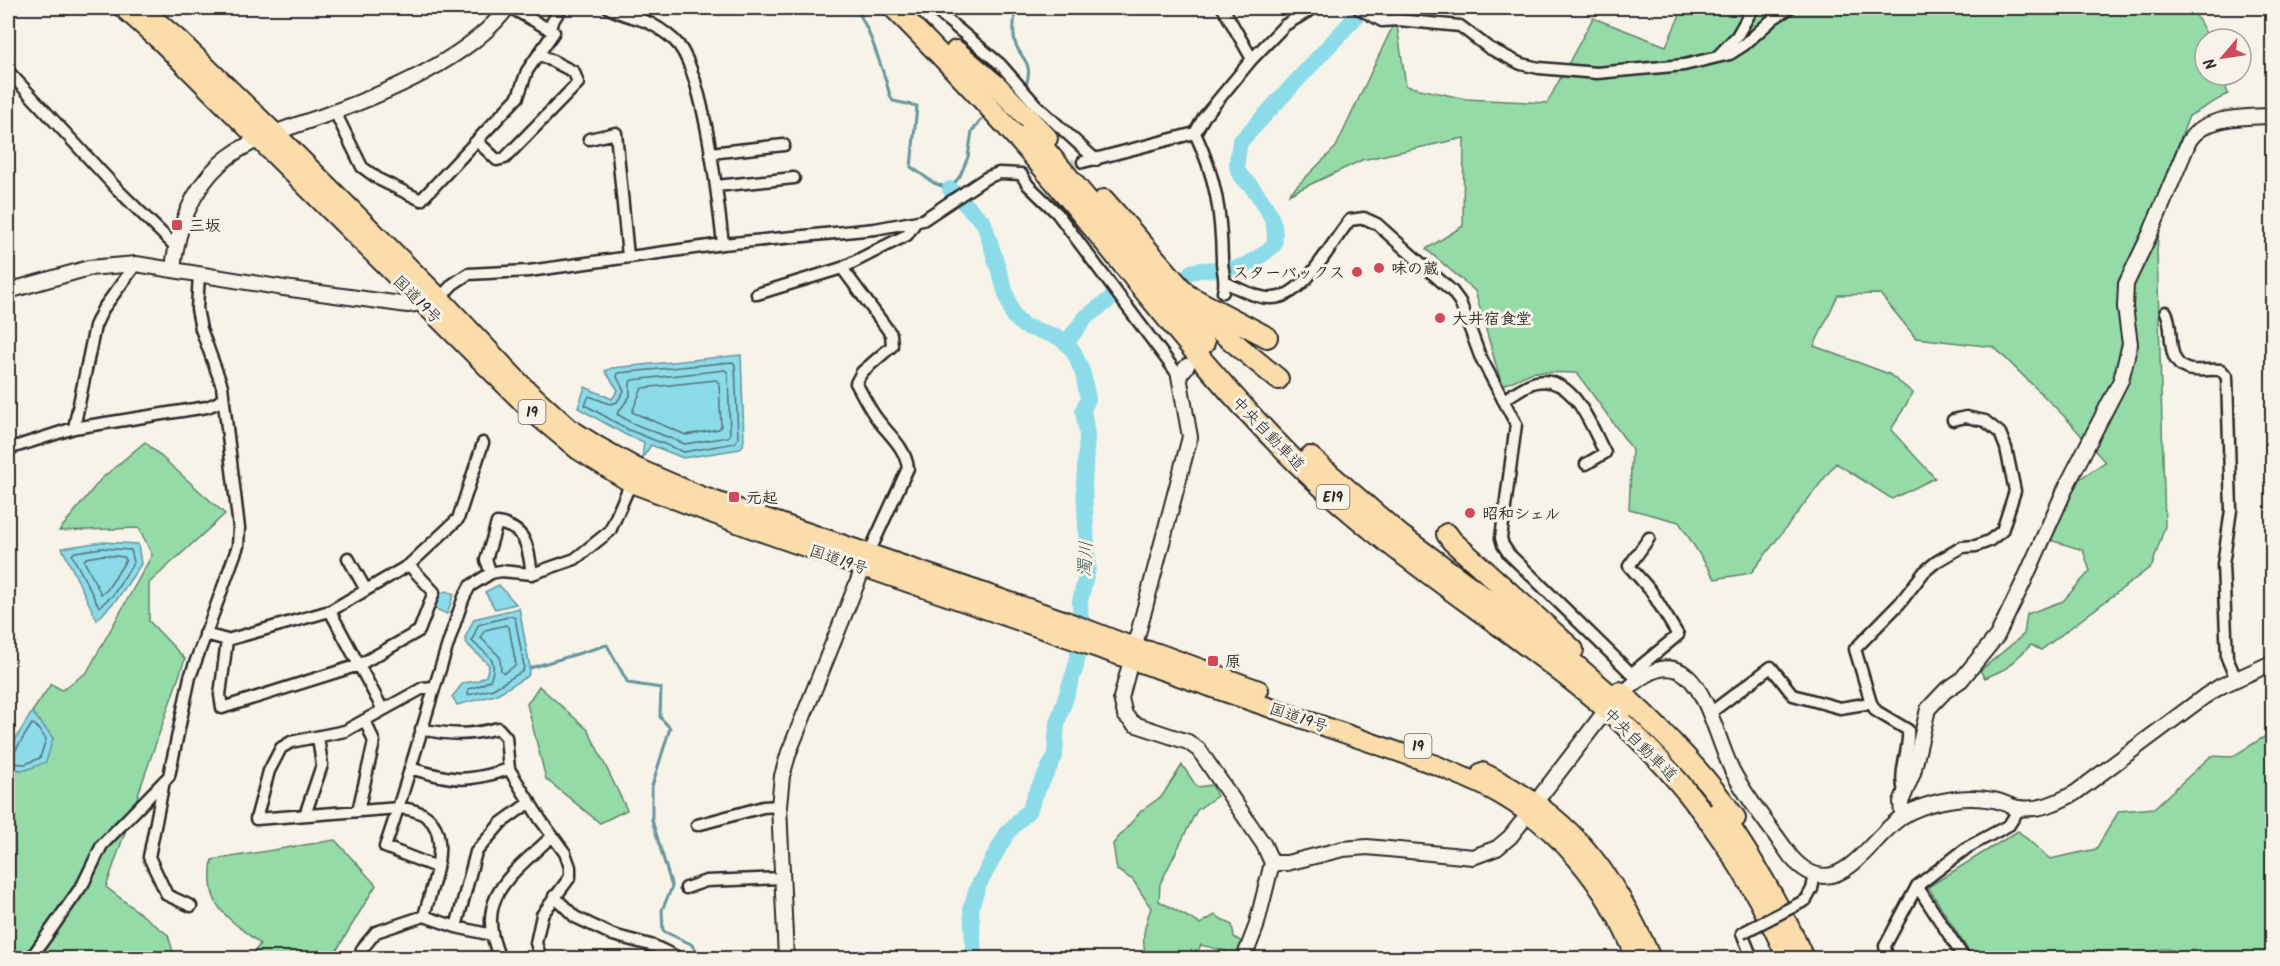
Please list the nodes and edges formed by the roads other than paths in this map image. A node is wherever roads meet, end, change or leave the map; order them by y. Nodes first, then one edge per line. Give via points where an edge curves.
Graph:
1 (123, 8) edge
2 (142, 8) edge
3 (509, 8) edge
4 (561, 8) edge
5 (609, 8) edge
6 (894, 8) edge
7 (913, 8) edge
8 (933, 8) edge
9 (1223, 8) edge
10 (1314, 8) edge
11 (1358, 8) edge
12 (1753, 8) edge
13 (1790, 8) edge
14 (548, 29) junction
15 (956, 51) junction
16 (539, 54) junction
17 (1718, 56) junction
18 (1252, 59) junction
19 (8, 71) edge
20 (335, 112) junction
21 (2272, 116) edge
22 (275, 133) junction
23 (1195, 133) junction
24 (589, 139) dead end
25 (258, 140) junction
26 (477, 141) junction
27 (784, 145) dead end
28 (710, 153) junction
29 (1096, 160) junction
30 (1083, 162) tunnel mouth
31 (794, 178) dead end
32 (716, 186) junction
33 (915, 223) junction
34 (723, 244) junction
35 (175, 246) junction
36 (628, 256) junction
37 (136, 264) junction
38 (842, 268) junction
39 (173, 269) junction
40 (199, 274) junction
41 (8, 291) edge
42 (757, 294) dead end
43 (1186, 295) junction
44 (440, 298) junction
45 (422, 303) junction
46 (2166, 312) dead end
47 (1266, 337) dead end
48 (1183, 371) joint
49 (1278, 379) dead end
50 (223, 398) junction
51 (1503, 400) junction
52 (1953, 420) dead end
53 (74, 428) junction
54 (483, 443) dead end
55 (8, 449) edge
56 (1586, 464) dead end
57 (634, 476) junction
58 (1447, 534) dead end
59 (1649, 538) dead end
60 (348, 558) dead end
61 (866, 560) junction
62 (409, 565) junction
63 (491, 573) junction
64 (532, 574) junction
65 (366, 590) junction
66 (330, 611) junction
67 (205, 634) junction
68 (227, 640) junction
69 (1134, 654) junction
70 (2272, 663) edge
71 (359, 665) junction
72 (2236, 680) junction
73 (1632, 681) junction
74 (434, 687) junction
75 (1871, 703) junction
76 (383, 710) junction
77 (1710, 713) junction
78 (1600, 718) dead end
79 (365, 720) junction
80 (421, 729) junction
81 (318, 737) junction
82 (410, 768) junction
83 (509, 769) junction
84 (164, 781) junction
85 (1904, 791) junction
86 (1542, 794) dead end
87 (530, 802) junction
88 (779, 806) junction
89 (399, 808) junction
90 (2019, 808) junction
91 (358, 811) junction
92 (305, 815) junction
93 (1902, 815) junction
94 (1521, 823) dead end
95 (697, 825) dead end
96 (552, 836) junction
97 (1747, 851) junction
98 (1272, 863) junction
99 (436, 867) junction
100 (1815, 874) junction
101 (783, 878) junction
102 (1917, 886) junction
103 (687, 888) dead end
104 (554, 896) junction
105 (191, 906) dead end
106 (424, 916) junction
107 (456, 927) junction
108 (492, 935) junction
109 (1779, 937) junction
110 (361, 956) edge
111 (32, 958) edge
112 (372, 958) edge
113 (500, 958) edge
114 (541, 958) edge
115 (679, 958) edge
116 (786, 958) edge
117 (1244, 958) edge
118 (1636, 958) edge
119 (1652, 958) edge
120 (1752, 958) edge
121 (1782, 958) edge
122 (1788, 958) edge
123 (1803, 958) edge
124 (1887, 958) edge
125 (1964, 958) edge

1 - 25 highway, 国道19号 / 19
2 - 22 highway, 国道19号 / 19
3 - 14 street
3 - 20 street via 466,48 392,90
4 - 14 street
5 - 28 street via 656,26 686,56
6 - 109 highway, 中央自動車道 / E19 via 1000,119 1212,373 1300,466 1392,547 1519,639 1634,734 1710,820 1744,871
7 - 15 highway, 中央自動車道 / E19
8 - 29 street via 999,64 1036,105
9 - 18 street
10 - 18 street via 1286,25
11 - 17 street via 1382,21 1460,26 1503,56 1539,68 1597,73 1684,65
12 - 17 street via 1737,36
13 - 17 street via 1744,45
14 - 16 street via 554,32
15 - 43 highway via 1018,108 1129,227
15 - 97 highway, 中央自動車道 / E19 via 1053,158 1221,364 1271,419 1400,535 1573,663 1619,702 1684,768
16 - 26 street via 527,71 518,97
16 - 26 street via 574,72 578,83 505,158 497,160
18 - 23 street
19 - 35 street
20 - 22 street
20 - 26 street via 362,167 421,200
21 - 85 street via 2220,121 2199,130 2189,141 2126,284 2130,344 2121,380 2067,483 1997,636 1961,680 1928,709 1913,773
22 - 25 street
22 - 44 highway, 国道19号 / 19
23 - 29 street
23 - 51 street via 1220,206 1225,287 1271,299 1292,292 1326,255 1350,220 1364,218 1377,224 1457,297 1480,356
24 - 36 street via 616,134
25 - 35 street via 223,161 204,182 190,204
25 - 45 highway, 国道19号 / 19
27 - 28 street
28 - 32 street
29 - 30 street
31 - 32 street
32 - 34 street
33 - 34 street
33 - 38 street via 907,235
33 - 48 street via 986,178 999,173 1021,174 1057,213
34 - 36 street
35 - 39 street
36 - 44 street via 529,271 468,274
37 - 39 street
37 - 41 street via 90,268
37 - 53 street via 95,326
38 - 42 street
38 - 61 street via 891,334 892,346 862,372 856,383 876,419 895,440 908,468
39 - 40 street
40 - 45 street via 408,305
40 - 50 street via 196,292 201,329
43 - 47 highway
43 - 49 highway via 1208,321
44 - 57 highway, 国道19号 / 19 via 524,387 568,427
45 - 57 highway, 国道19号 / 19 via 554,432 578,450
46 - 72 street via 2173,354 2180,365 2188,369 2221,370 2227,377 2231,510 2223,565 2227,658
48 - 69 street via 1190,437
50 - 53 street via 207,407
50 - 67 street via 240,528 238,546
51 - 56 street via 1538,382 1548,381 1566,389 1605,453
51 - 73 street via 1514,418 1516,434 1503,545
52 - 75 street via 1966,417 1985,421 2000,433 2015,491 2002,531 1989,541 1962,546 1936,562 1856,649
53 - 55 street
54 - 62 street via 458,519
57 - 61 highway, 国道19号 / 19 via 746,512
57 - 64 street via 610,531 575,559
58 - 97 highway via 1652,722 1720,797 1739,824
59 - 73 street via 1629,566 1652,591 1678,635
60 - 65 street
61 - 69 highway, 国道19号 / 19
61 - 88 street via 789,752
62 - 65 street
62 - 71 street via 434,592 419,631
63 - 64 street
63 - 64 street via 486,560 497,524 509,525 526,542
63 - 74 street via 470,586 464,597
65 - 66 street
66 - 68 street
66 - 71 street
67 - 68 street
67 - 84 street via 187,688 169,776
68 - 71 street via 222,708
69 - 98 street via 1121,698 1125,715 1134,724 1188,742 1198,750 1264,845
69 - 118 highway, 国道19号 / 19 via 1436,765 1521,808 1574,853 1593,877 1611,904
69 - 119 highway, 国道19号 / 19 via 1158,653 1444,756 1510,786 1560,822 1599,864 1619,892
70 - 72 street
71 - 76 street
72 - 90 street via 2205,696 2075,793 2056,804
73 - 77 street via 1656,670 1679,672 1697,685
74 - 76 street via 423,688
74 - 80 street
75 - 77 street via 1840,708 1793,695 1771,667
75 - 85 street via 1876,711 1908,729 1901,783
76 - 79 street
77 - 100 street via 1723,752 1742,786 1791,857
78 - 86 street
79 - 81 street via 345,731
79 - 91 street via 374,741
80 - 82 street
80 - 83 street via 451,735 498,728 506,736
81 - 92 street via 322,765
81 - 92 street via 291,742 277,753 256,819
82 - 83 street via 446,779 479,779
82 - 89 street
83 - 87 street
84 - 105 street via 149,858 167,895
84 - 111 street via 102,845 83,885
85 - 93 street
87 - 96 street
87 - 107 street via 501,823 476,852
88 - 95 street
88 - 101 street
89 - 91 street
89 - 99 street via 412,809 431,822 440,846
89 - 99 street via 385,847
90 - 93 street via 1971,798 1931,802
90 - 102 street via 2009,825 1968,847
91 - 92 street
93 - 100 street via 1849,868 1831,875
94 - 98 street via 1497,848 1473,857 1367,847
96 - 104 street via 570,867 570,877
96 - 108 street via 496,892 490,919
97 - 123 highway, 中央自動車道 / E19
98 - 117 street
99 - 106 street
100 - 120 street, bridge via 1806,900 1742,933
101 - 103 street via 706,881
101 - 116 street
102 - 124 street via 1885,946
102 - 125 street
104 - 114 street via 542,915 537,935
104 - 115 street via 575,916 604,931
106 - 107 street
106 - 110 street via 376,932
107 - 108 street
108 - 113 street
109 - 121 highway
109 - 122 highway, 中央自動車道 / E19
110 - 112 street

